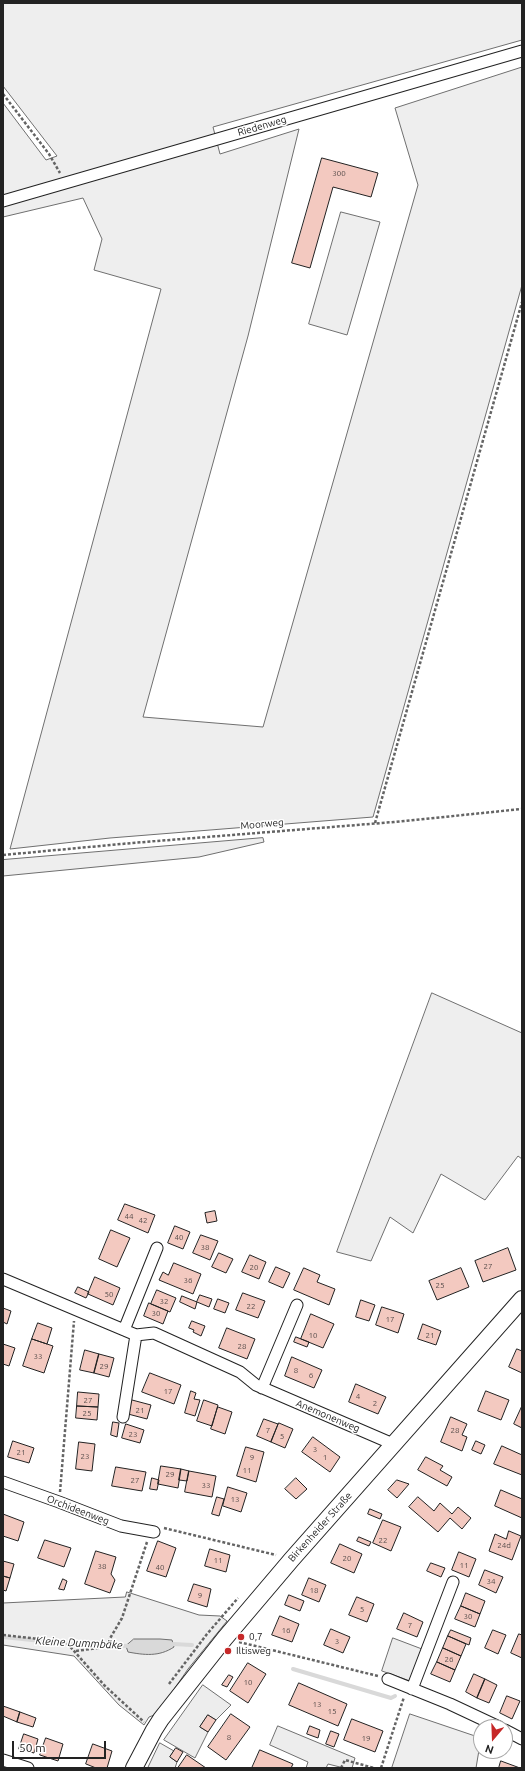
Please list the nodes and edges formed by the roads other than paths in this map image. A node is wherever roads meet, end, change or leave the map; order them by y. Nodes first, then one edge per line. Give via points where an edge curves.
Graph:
1 (522, 51) edge
2 (3, 201) edge
3 (157, 1248) dead end
4 (3, 1279) edge
5 (522, 1299) edge
6 (297, 1305) dead end
7 (124, 1330) junction
8 (136, 1335) junction
9 (262, 1388) junction
10 (123, 1417) dead end
11 (393, 1444) junction
12 (3, 1482) edge
13 (152, 1532) road end
14 (453, 1582) dead end
15 (388, 1680) road end
16 (410, 1688) junction
17 (481, 1719) edge
18 (513, 1734) edge
19 (522, 1739) edge
20 (3, 1760) edge
21 (28, 1768) edge
22 (134, 1768) edge

1 - 2 street, Riedenweg
3 - 7 street
4 - 7 street, Anemonenweg
5 - 11 street, Birkenheider Straße
6 - 9 street
7 - 8 street, Anemonenweg
8 - 9 street, Anemonenweg via 154,1333 240,1372
8 - 10 street
9 - 11 street, Anemonenweg
11 - 22 street, Birkenheider Straße via 292,1559 186,1686 154,1730
12 - 13 street, Orchideenweg via 121,1526
14 - 16 street
15 - 16 street
16 - 17 street
18 - 19 street
20 - 21 street

